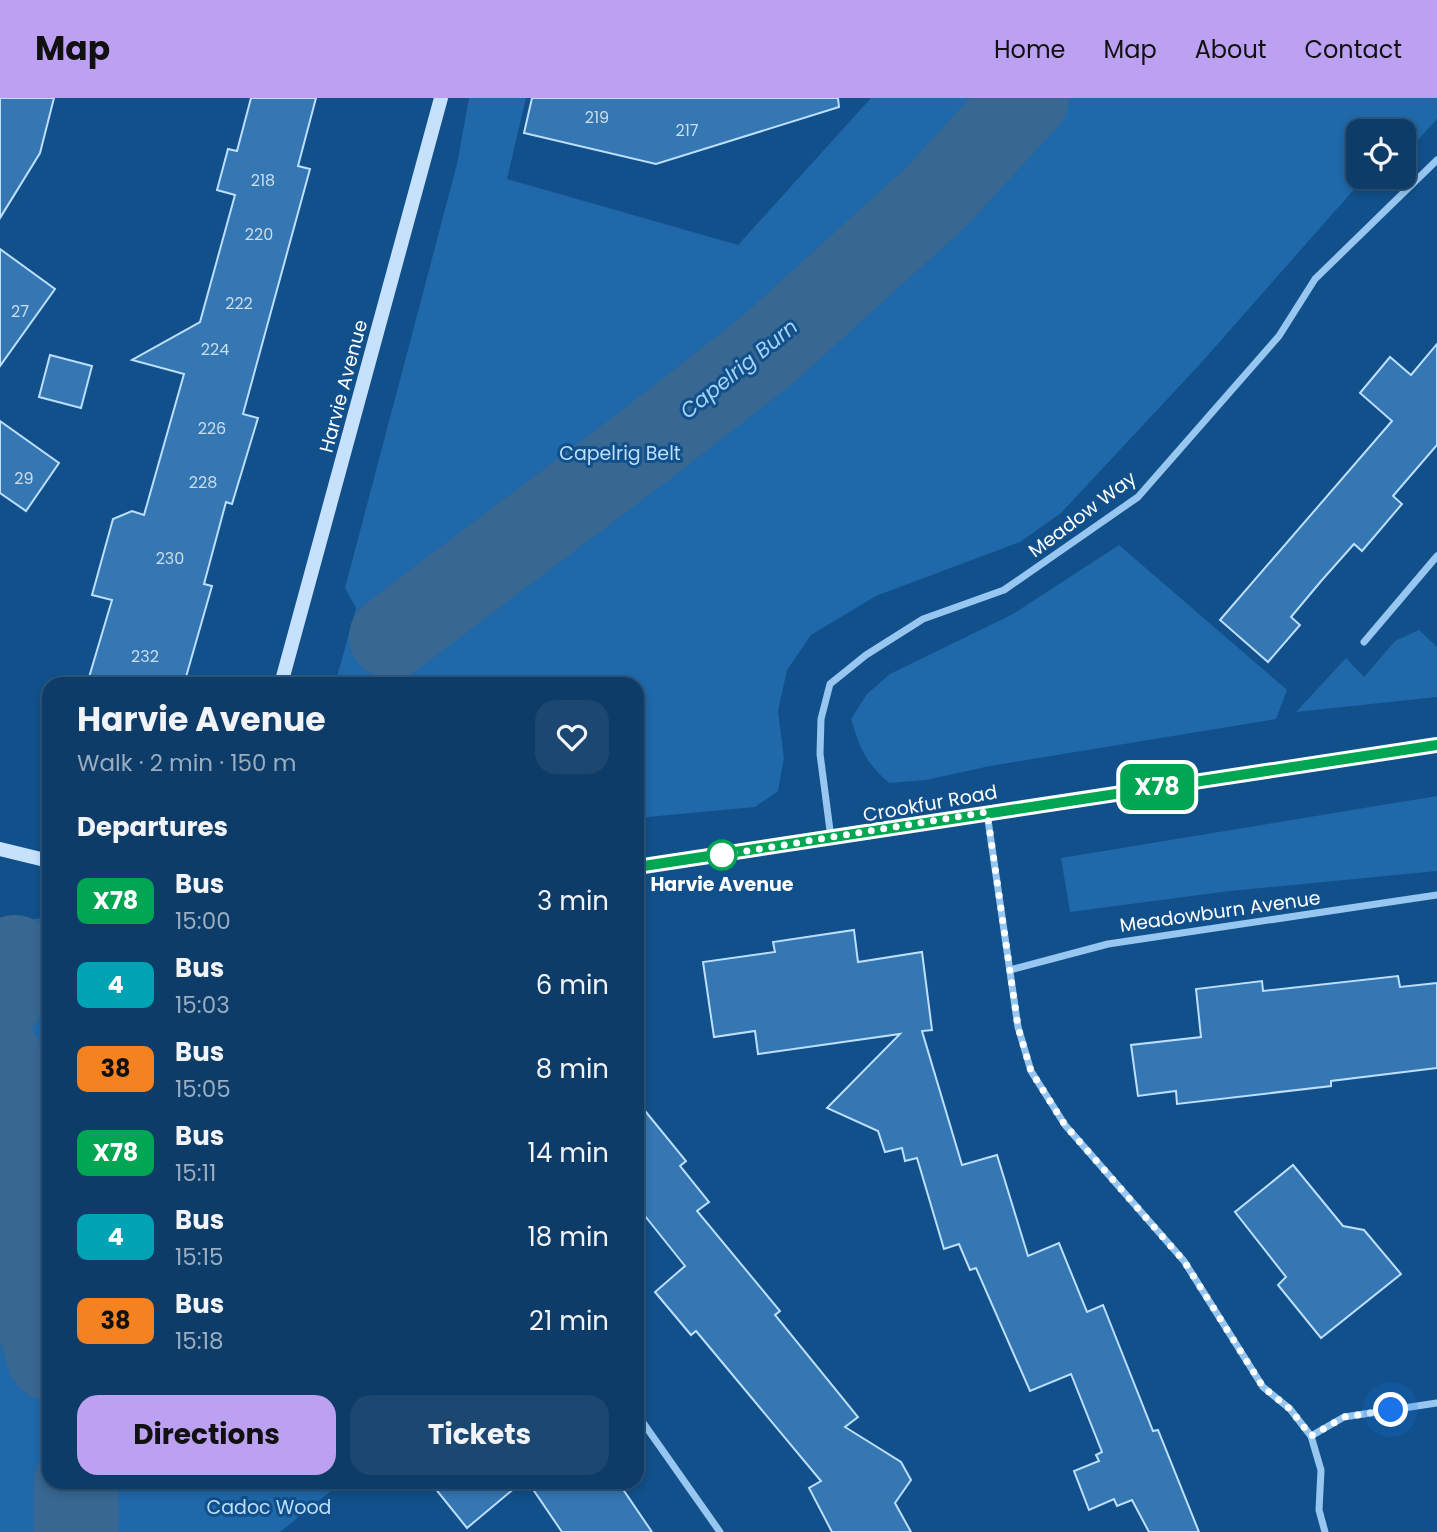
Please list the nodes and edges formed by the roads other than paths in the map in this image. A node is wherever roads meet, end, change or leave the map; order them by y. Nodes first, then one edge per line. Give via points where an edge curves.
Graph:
1 (441, 98) edge
2 (1437, 160) edge
3 (1437, 556) edge
4 (1364, 642) dead end
5 (283, 677) edge
6 (1437, 745) edge
7 (987, 812) junction
8 (831, 839) junction
9 (0, 849) edge
10 (42, 859) edge
11 (644, 866) edge
12 (1437, 895) edge
13 (1010, 970) junction
14 (1437, 1403) edge
15 (644, 1424) edge
16 (1311, 1436) junction
17 (720, 1532) edge
18 (1325, 1532) edge

1 - 5 street, Harvie Avenue
2 - 8 street, Meadow Way via 1315,279 1279,336 1138,497 1004,590 923,619 866,654 830,684 821,719 820,754
3 - 4 street
6 - 7 street, Crookfur Road
7 - 8 street, Crookfur Road
7 - 13 street
8 - 11 street, Crookfur Road
9 - 10 street
12 - 13 street, Meadowburn Avenue via 1108,944
13 - 16 street via 1018,1027 1031,1071 1065,1125 1184,1261 1263,1387 1290,1409
14 - 16 street via 1344,1417
15 - 17 street
16 - 18 street via 1321,1470 1319,1510

